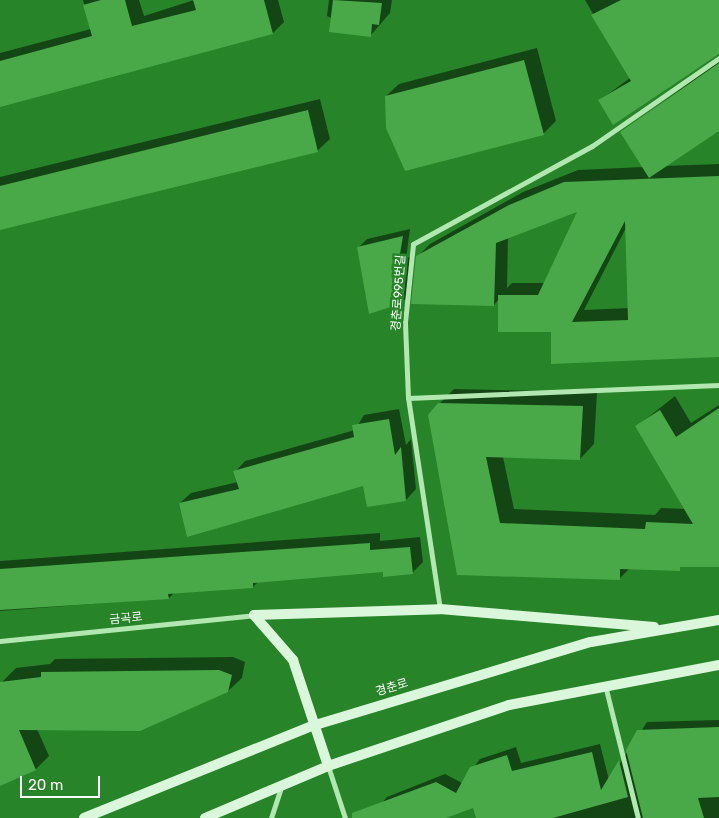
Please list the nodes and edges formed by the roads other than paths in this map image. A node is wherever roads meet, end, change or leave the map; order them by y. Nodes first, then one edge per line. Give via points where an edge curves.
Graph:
1 (719, 58) edge
2 (719, 384) edge
3 (408, 398) junction
4 (440, 609) junction
5 (254, 615) junction
6 (719, 620) edge
7 (669, 628) junction
8 (0, 640) edge
9 (719, 665) edge
10 (606, 689) junction
11 (312, 726) junction
12 (328, 766) junction
13 (282, 784) junction
14 (84, 818) edge
15 (205, 818) edge
16 (271, 818) edge
17 (345, 818) edge
18 (638, 818) edge

1 - 3 street, 경춘로995번길 via 592,146 412,244 405,322
2 - 3 street
3 - 4 street, 경춘로995번길
4 - 5 street
4 - 7 street
5 - 8 street, 금곡로
5 - 11 street via 293,660
6 - 7 street, 경춘로
7 - 11 street, 경춘로 via 591,642
9 - 10 street
10 - 12 street via 508,705
10 - 18 street
11 - 12 street
11 - 14 street, 경춘로
12 - 13 street
12 - 17 street
13 - 15 street
13 - 16 street

